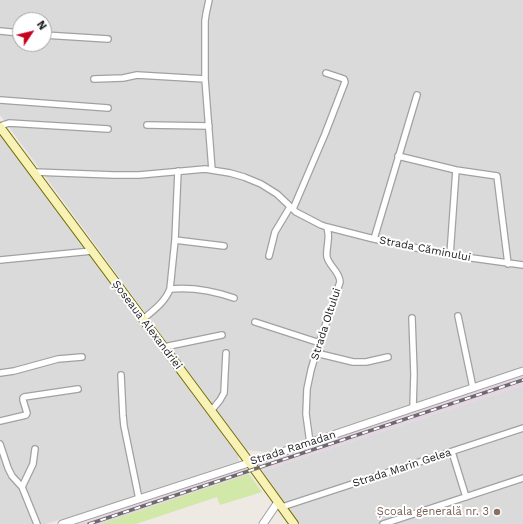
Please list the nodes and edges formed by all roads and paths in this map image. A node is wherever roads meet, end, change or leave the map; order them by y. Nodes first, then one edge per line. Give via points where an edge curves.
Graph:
1 (209, 0) edge
2 (0, 32) edge
3 (12, 33) edge
4 (52, 35) edge
5 (108, 39) dead end
6 (326, 73) dead end
7 (205, 78) junction
8 (94, 79) dead end
9 (417, 95) dead end
10 (0, 100) edge
11 (108, 108) dead end
12 (147, 124) dead end
13 (209, 126) junction
14 (0, 127) edge
15 (108, 128) dead end
16 (398, 156) junction
17 (212, 170) junction
18 (456, 170) junction
19 (178, 171) junction
20 (34, 172) junction
21 (291, 208) junction
22 (327, 227) junction
23 (374, 239) junction
24 (175, 240) junction
25 (224, 246) dead end
26 (92, 251) junction
27 (450, 255) junction
28 (269, 256) dead end
29 (0, 260) edge
30 (508, 264) junction
31 (523, 265) edge
32 (170, 289) junction
33 (234, 298) dead end
34 (458, 316) dead end
35 (412, 318) dead end
36 (143, 320) junction
37 (255, 322) dead end
38 (222, 335) dead end
39 (320, 343) junction
40 (164, 347) junction
41 (226, 353) dead end
42 (316, 353) junction
43 (82, 357) dead end
44 (388, 357) dead end
45 (523, 371) edge
46 (0, 373) edge
47 (121, 375) dead end
48 (473, 388) junction
49 (78, 389) dead end
50 (413, 408) junction
51 (211, 410) junction
52 (0, 421) edge
53 (523, 428) edge
54 (310, 443) junction
55 (0, 444) edge
56 (36, 449) dead end
57 (452, 452) junction
58 (250, 463) junction
59 (523, 478) edge
60 (22, 487) junction
61 (466, 497) junction
62 (139, 499) junction
63 (280, 505) junction
64 (37, 524) edge
65 (62, 524) edge
66 (263, 524) edge
67 (294, 524) edge
68 (382, 524) edge

1 - 7 street via 205,21
2 - 3 street
4 - 5 street
6 - 21 street via 344,78 345,82 325,134
7 - 8 street via 137,74 123,78
7 - 13 street
9 - 16 street
10 - 11 street
12 - 13 street
13 - 17 street
14 - 15 street via 9,123
14 - 20 main road, Șoseaua Alexandriei
16 - 18 street
16 - 23 street
17 - 19 street
17 - 21 street via 230,173 261,184 277,194
18 - 27 street
18 - 30 street via 497,176
19 - 20 street via 139,175
19 - 24 street
20 - 26 main road, Șoseaua Alexandriei
21 - 22 street
21 - 28 street via 275,232
22 - 23 street, Strada Căminului
22 - 39 street, Strada Oltului via 328,262 339,276 340,282
23 - 27 street, Strada Căminului
24 - 25 street
24 - 32 street
26 - 29 street
26 - 36 main road, Șoseaua Alexandriei
27 - 30 street, Strada Căminului
30 - 31 street, Strada Căminului
32 - 33 street via 211,291
32 - 36 street via 163,301
34 - 48 street
35 - 50 street
36 - 40 main road, Șoseaua Alexandriei
37 - 39 street
38 - 40 street
39 - 42 street, Strada Oltului
40 - 51 main road, Șoseaua Alexandriei
41 - 51 street via 224,392
42 - 44 street via 353,362
42 - 54 street, Strada Oltului via 306,396
43 - 46 street via 58,358
45 - 48 street, Strada Ramadan
47 - 62 street via 124,426
48 - 50 street, Strada Ramadan
49 - 52 street via 24,397 26,415
50 - 54 street, Strada Ramadan
51 - 58 main road, Șoseaua Alexandriei
53 - 57 street, Strada Marin Gelea
54 - 58 street, Strada Ramadan
55 - 60 street via 12,476
56 - 60 street via 33,464
57 - 61 street
57 - 63 street, Strada Marin Gelea
58 - 62 street, Strada Ramadan
58 - 63 main road, Șoseaua Alexandriei
59 - 61 street
60 - 64 street
61 - 68 street
62 - 65 street, Strada Ramadan
63 - 66 street
63 - 67 main road, Șoseaua Alexandriei

